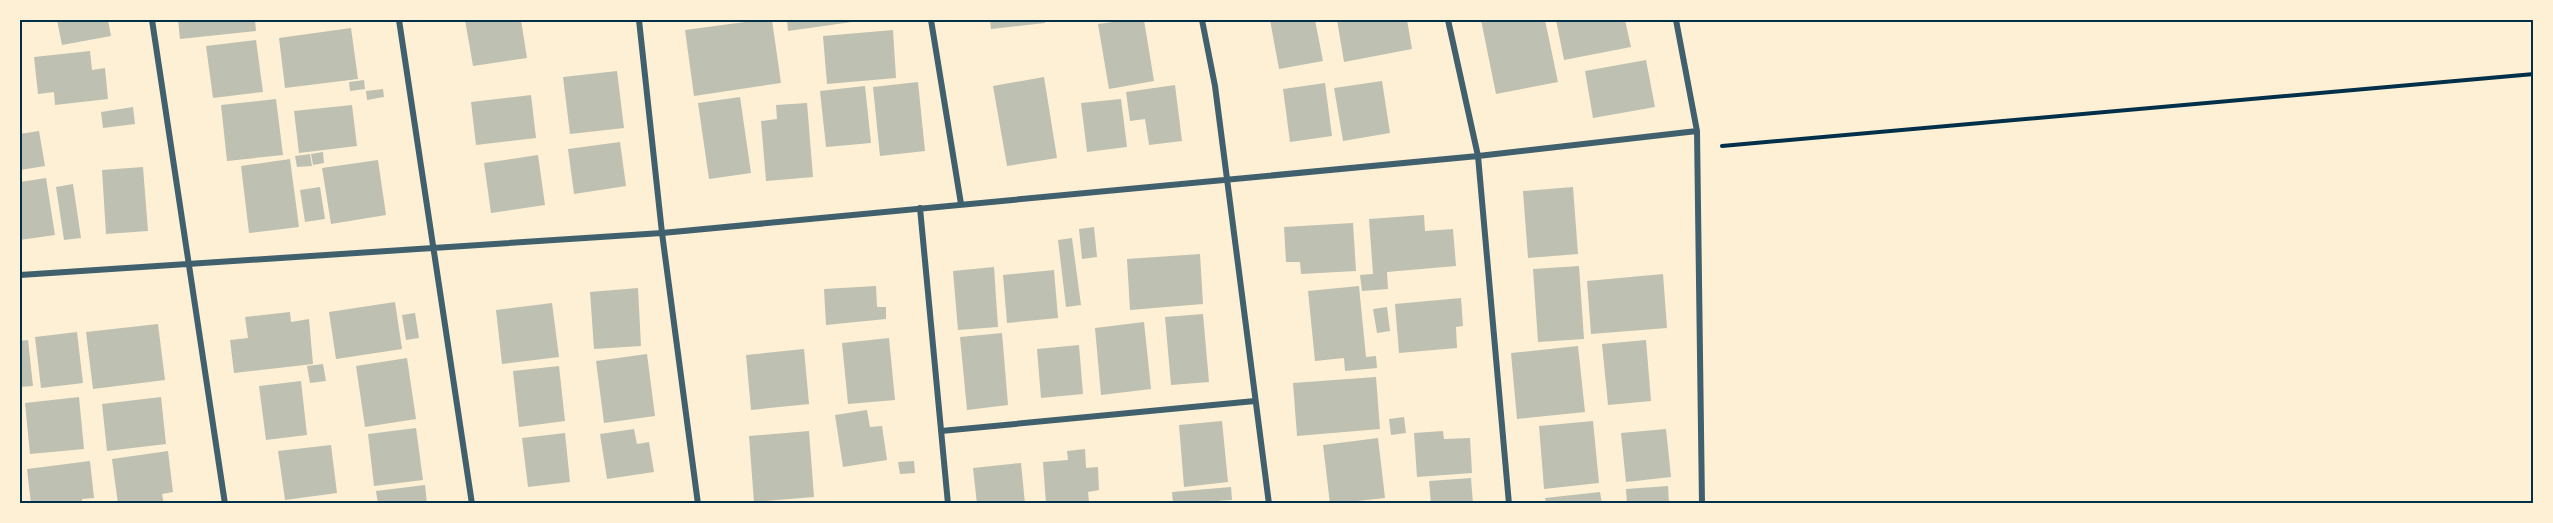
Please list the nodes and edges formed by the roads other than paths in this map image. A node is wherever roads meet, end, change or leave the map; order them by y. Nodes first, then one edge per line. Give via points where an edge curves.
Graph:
1 (152, 20) edge
2 (399, 20) edge
3 (639, 20) edge
4 (931, 20) edge
5 (1202, 20) edge
6 (1448, 20) edge
7 (1676, 20) edge
8 (1696, 131) junction
9 (1478, 156) junction
10 (1228, 179) junction
11 (961, 204) junction
12 (920, 208) junction
13 (663, 233) junction
14 (434, 249) junction
15 (189, 264) junction
16 (20, 275) edge
17 (1255, 401) junction
18 (941, 431) junction
19 (225, 504) edge
20 (472, 504) edge
21 (698, 504) edge
22 (948, 504) edge
23 (1269, 504) edge
24 (1509, 504) edge
25 (1702, 504) edge

1 - 15 street
2 - 14 street
3 - 13 street
4 - 11 street
5 - 10 street
6 - 9 street
7 - 8 street
8 - 9 street
8 - 25 street
9 - 10 street
9 - 24 street
10 - 11 street
10 - 17 street
11 - 12 street
12 - 13 street
12 - 18 street
13 - 14 street
13 - 21 street
14 - 15 street
14 - 20 street
15 - 16 street
15 - 19 street
17 - 18 street
17 - 23 street
18 - 22 street

